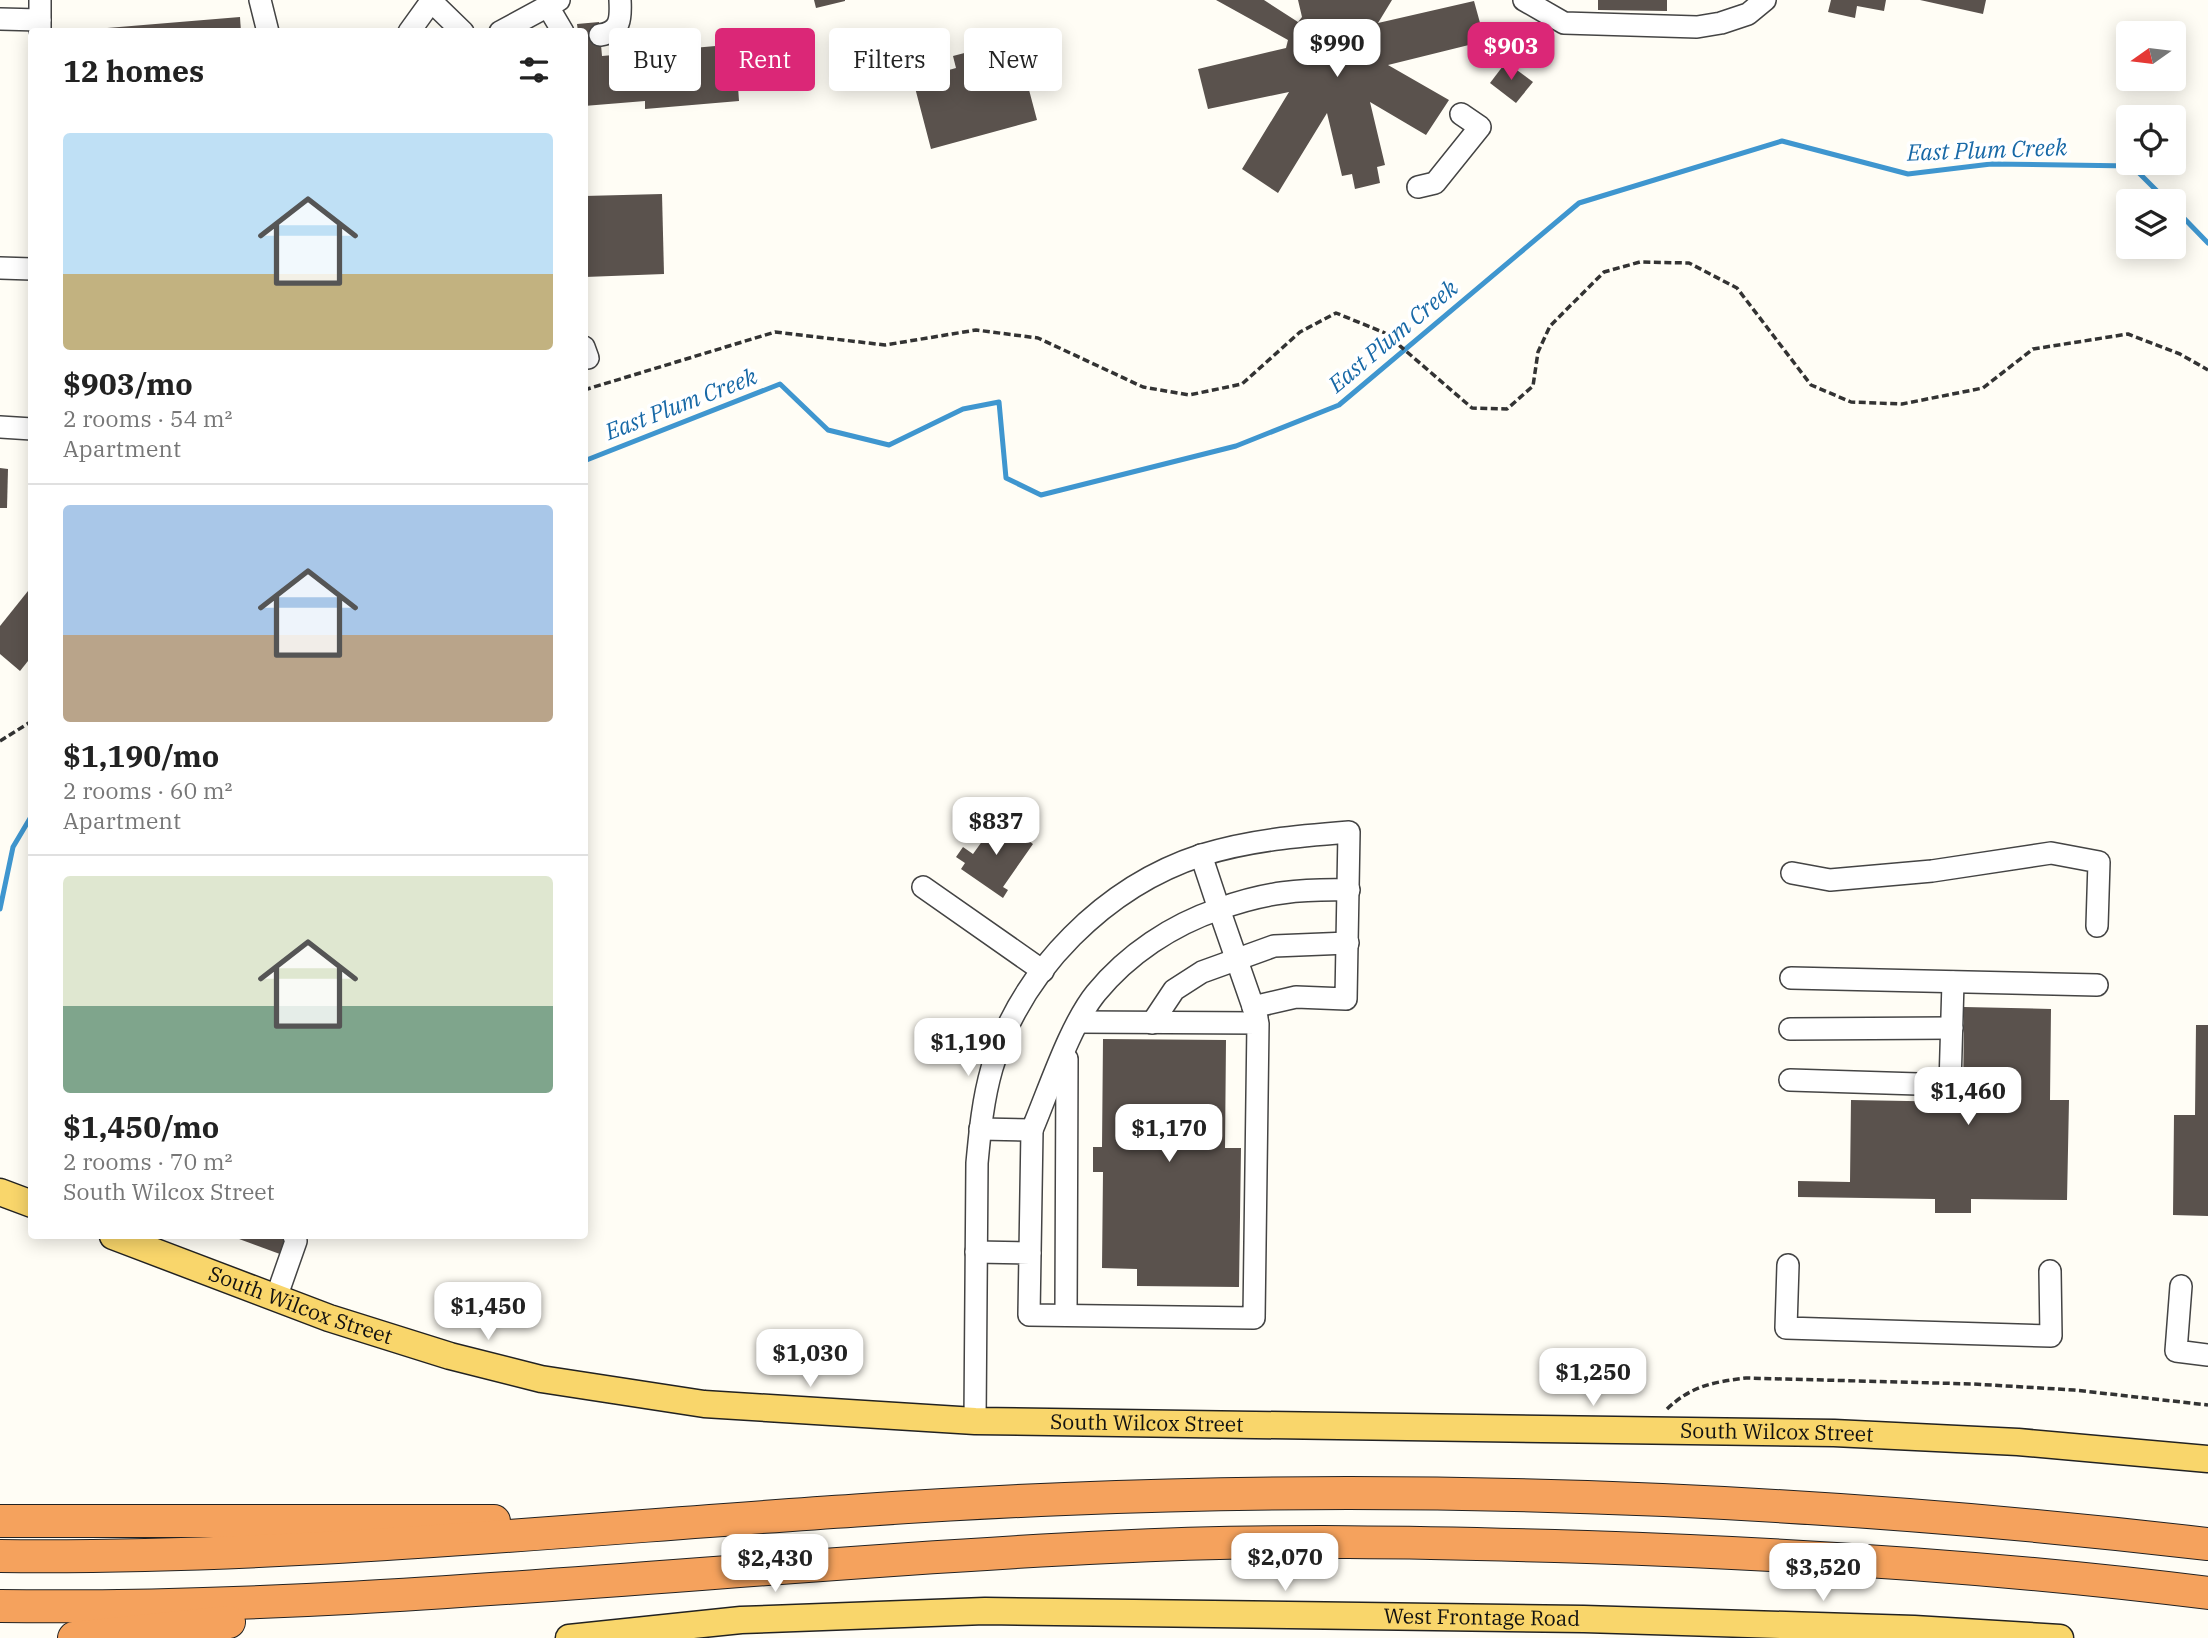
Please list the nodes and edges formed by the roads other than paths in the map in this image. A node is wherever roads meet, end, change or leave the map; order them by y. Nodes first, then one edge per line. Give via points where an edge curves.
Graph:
1 (260, 0) edge
2 (431, 0) edge
3 (620, 0) edge
4 (1524, 0) edge
5 (1765, 0) edge
6 (553, 3) edge
7 (40, 17) edge
8 (0, 19) edge
9 (267, 28) edge
10 (412, 28) edge
11 (459, 28) edge
12 (507, 28) edge
13 (562, 28) edge
14 (600, 35) dead end
15 (1461, 114) dead end
16 (1418, 187) dead end
17 (0, 268) edge
18 (28, 269) edge
19 (0, 427) edge
20 (28, 429) edge
21 (1201, 855) junction
22 (1792, 873) dead end
23 (923, 887) dead end
24 (1349, 890) junction
25 (1219, 909) junction
26 (2097, 926) dead end
27 (1348, 943) junction
28 (1237, 959) junction
29 (1043, 971) junction
30 (1791, 978) dead end
31 (1953, 982) junction
32 (2096, 985) dead end
33 (1256, 1015) junction
34 (1079, 1022) junction
35 (1152, 1023) junction
36 (1952, 1028) junction
37 (1790, 1029) dead end
38 (1067, 1050) junction
39 (1790, 1080) dead end
40 (980, 1129) junction
41 (1032, 1130) junction
42 (0, 1192) edge
43 (28, 1202) edge
44 (131, 1239) edge
45 (295, 1239) edge
46 (149, 1242) edge
47 (976, 1252) junction
48 (1030, 1253) junction
49 (1788, 1265) dead end
50 (2050, 1271) dead end
51 (2181, 1286) dead end
52 (276, 1298) junction
53 (1066, 1315) junction
54 (2208, 1355) edge
55 (975, 1421) junction
56 (2208, 1459) edge
57 (0, 1521) edge
58 (733, 1521) junction
59 (2208, 1544) edge
60 (0, 1556) edge
61 (838, 1561) junction
62 (2208, 1593) edge
63 (0, 1606) edge
64 (1586, 1629) edge
65 (74, 1638) edge
66 (569, 1638) edge
67 (2060, 1638) edge

1 - 9 street
2 - 10 street
2 - 11 street
3 - 14 street via 619,24 614,31
4 - 5 street via 1564,23 1697,27 1748,14
6 - 12 street
6 - 13 street
7 - 8 street
15 - 16 street via 1480,127 1434,183
17 - 18 street
19 - 20 street
21 - 24 street via 1269,839 1349,832
21 - 25 street
21 - 29 street via 1124,892 1070,939
22 - 26 street via 1830,880 2052,853 2099,862
23 - 29 street
24 - 25 street via 1298,889
24 - 27 street
25 - 28 street
25 - 34 street via 1182,922 1137,953 1096,993
27 - 28 street via 1274,946
27 - 33 street via 1346,999 1296,997
28 - 33 street
28 - 35 street via 1202,972 1174,990
29 - 40 street via 992,1066
30 - 31 street
31 - 32 street
31 - 36 street
33 - 35 street
33 - 53 street via 1254,1318
34 - 35 street
34 - 38 street
36 - 37 street
36 - 39 street via 1950,1085
38 - 41 street
38 - 53 street
40 - 41 street
40 - 47 street
41 - 48 street
42 - 43 main road
44 - 46 main road, South Wilcox Street
45 - 52 street
46 - 52 main road, South Wilcox Street
47 - 48 street
47 - 55 street
48 - 53 street via 1029,1315
49 - 50 street via 1786,1328 2051,1336
51 - 54 street via 2176,1351
52 - 55 main road, South Wilcox Street via 439,1353 589,1388 716,1405
55 - 56 main road, South Wilcox Street via 1834,1433 2018,1442
57 - 58 highway
58 - 59 highway via 1054,1499 1384,1492 1840,1508
58 - 60 highway via 428,1544 171,1555
61 - 62 highway via 1118,1546 1538,1545 1890,1562
61 - 63 highway via 377,1596 215,1604
61 - 65 highway
64 - 66 main road, West Frontage Road via 920,1611 741,1620
64 - 67 main road, West Frontage Road via 1914,1629

